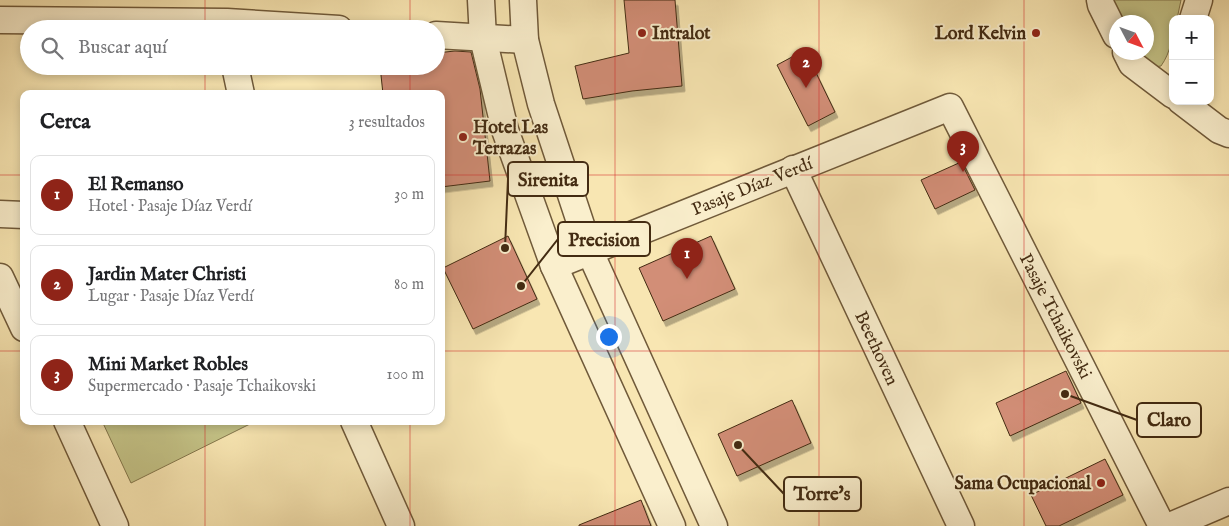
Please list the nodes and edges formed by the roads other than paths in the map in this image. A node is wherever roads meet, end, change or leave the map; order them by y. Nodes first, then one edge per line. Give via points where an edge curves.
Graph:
1 (481, 0) edge
2 (523, 0) edge
3 (1100, 0) edge
4 (1199, 0) edge
5 (1194, 15) edge
6 (227, 17) edge
7 (0, 20) edge
8 (255, 20) edge
9 (1109, 20) edge
10 (445, 36) edge
11 (483, 38) junction
12 (525, 40) junction
13 (1130, 60) edge
14 (237, 75) edge
15 (240, 90) edge
16 (1169, 90) edge
17 (1189, 105) edge
18 (950, 107) joint
19 (1229, 134) edge
20 (793, 169) junction
21 (0, 214) edge
22 (20, 214) edge
23 (590, 252) junction
24 (554, 266) junction
25 (0, 276) edge
26 (20, 319) edge
27 (69, 425) edge
28 (356, 425) edge
29 (1229, 501) edge
30 (115, 526) edge
31 (400, 526) edge
32 (672, 526) edge
33 (714, 526) edge
34 (961, 526) edge
35 (1162, 526) edge
36 (1170, 526) edge

1 - 11 street
2 - 12 street
3 - 9 street
4 - 5 street
6 - 7 street
6 - 8 street
10 - 11 street
11 - 12 street
11 - 24 street via 505,130
12 - 23 street via 541,104
13 - 16 street
14 - 15 street
17 - 19 street via 1219,130
18 - 20 street, Pasaje Díaz Verdí
18 - 35 street, Pasaje Tchaikovski
20 - 23 street, Pasaje Díaz Verdí
20 - 34 street, Beethoven
21 - 22 street
23 - 24 street, Pasaje Díaz Verdí
23 - 33 street
24 - 32 street
25 - 26 street
27 - 30 street
28 - 31 street
29 - 36 street

